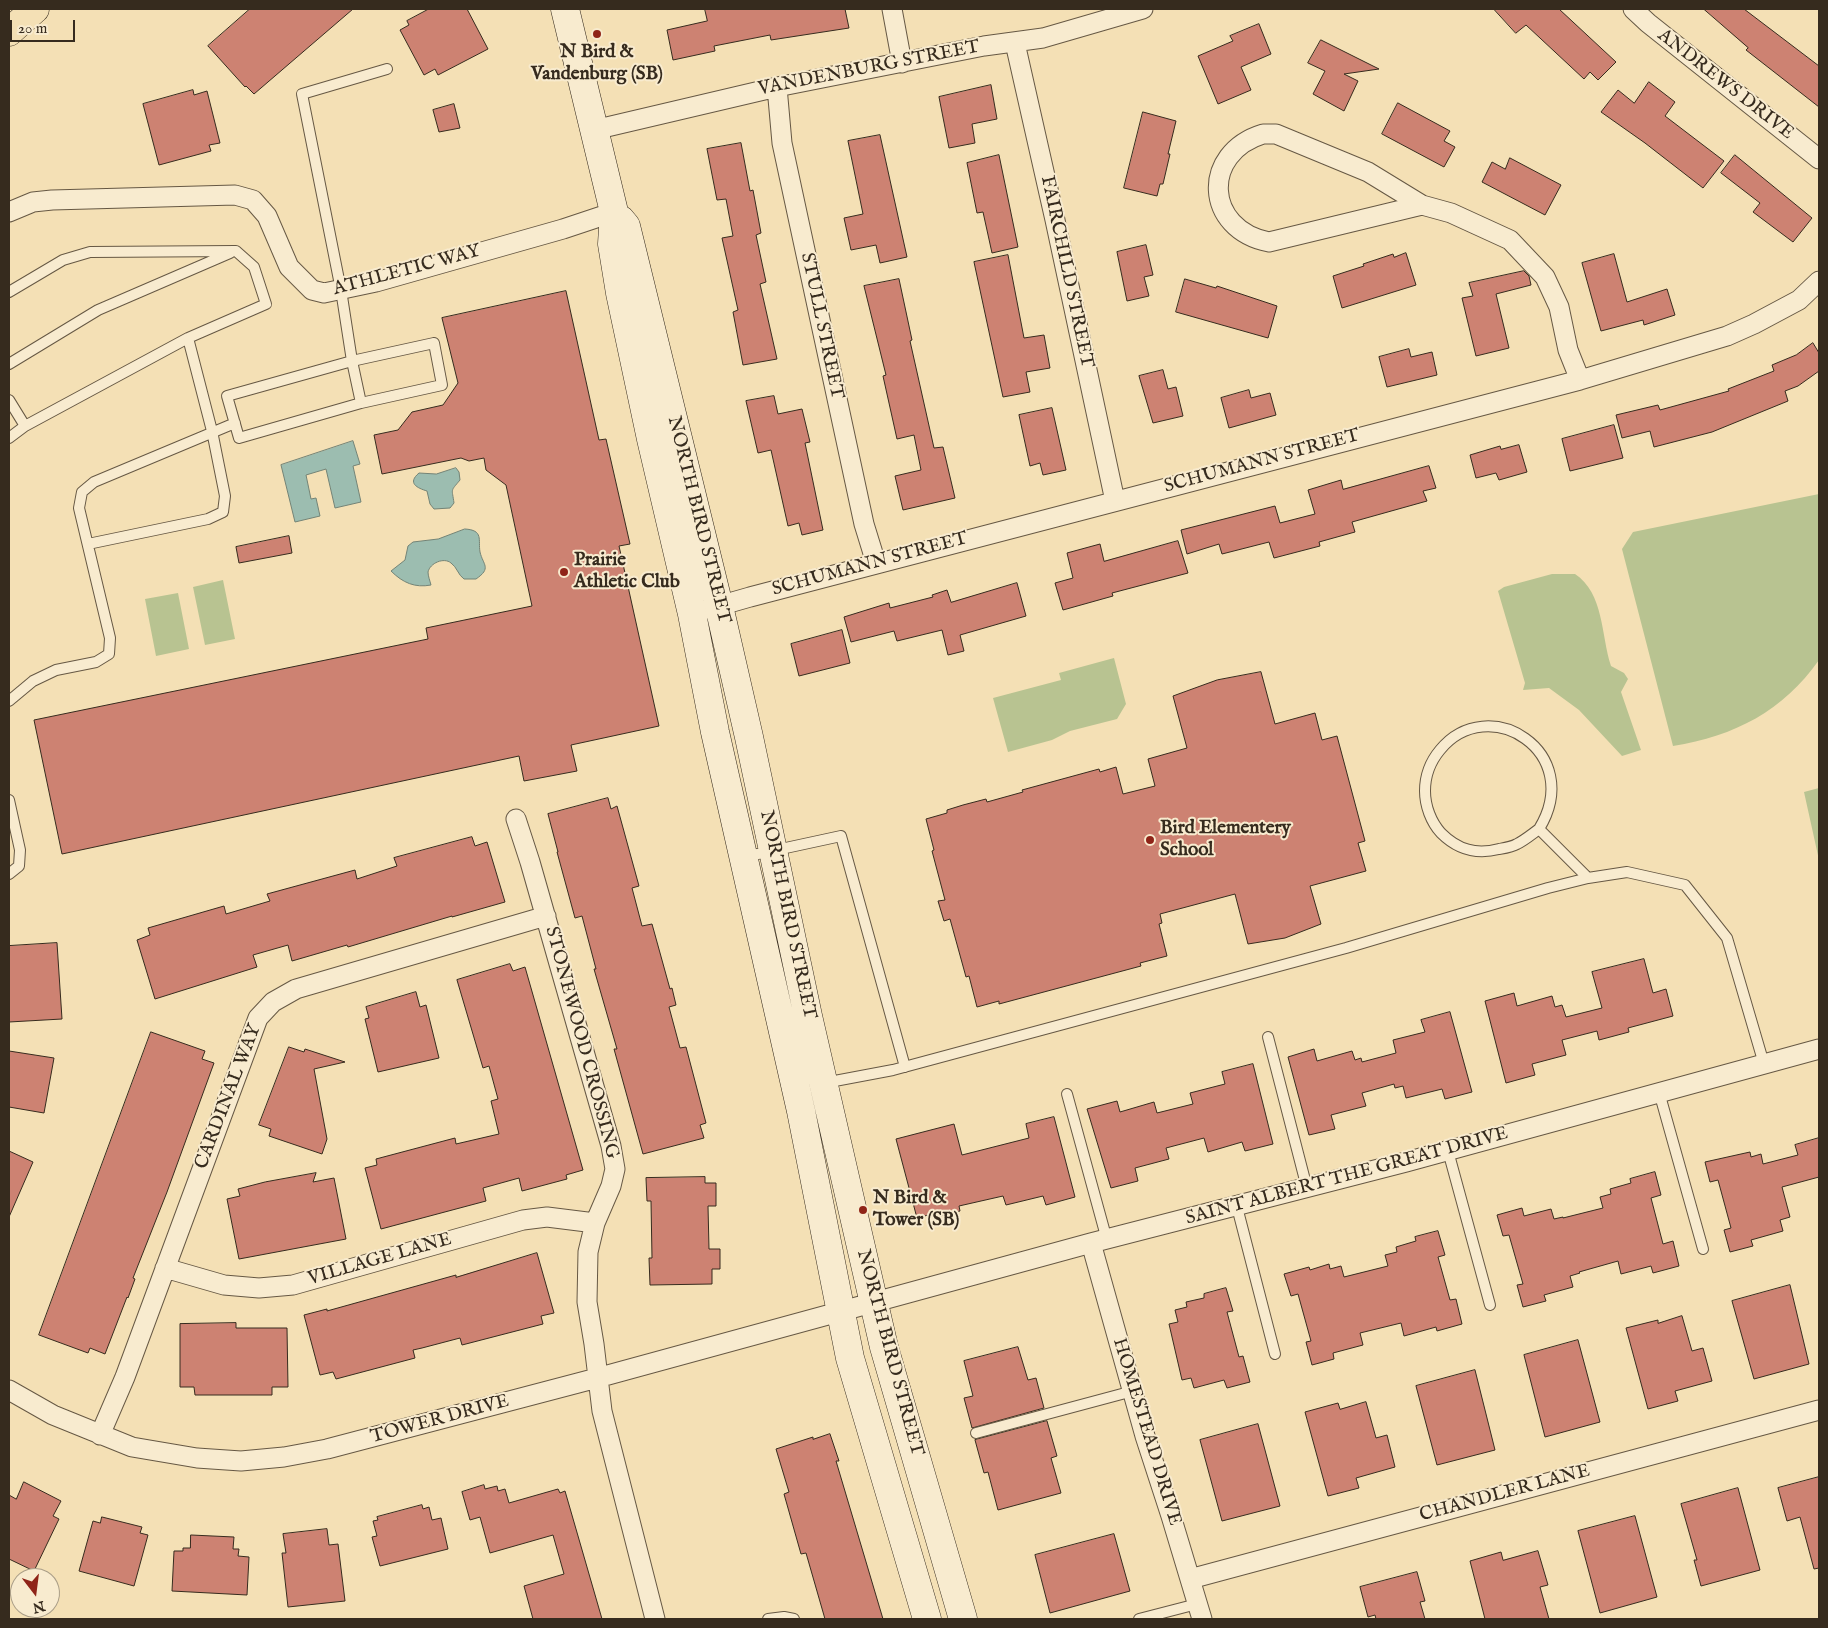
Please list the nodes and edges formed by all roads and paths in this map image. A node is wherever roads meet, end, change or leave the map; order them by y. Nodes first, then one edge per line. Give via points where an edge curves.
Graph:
1 (36, 9) edge
2 (565, 9) edge
3 (892, 9) edge
4 (1143, 9) edge
5 (1633, 9) edge
6 (9, 32) edge
7 (1015, 43) junction
8 (902, 63) junction
9 (387, 69) dead end
10 (777, 87) junction
11 (594, 130) junction
12 (1819, 159) edge
13 (1422, 205) junction
14 (9, 212) edge
15 (614, 212) junction
16 (236, 250) junction
17 (1819, 281) edge
18 (341, 290) junction
19 (9, 292) edge
20 (188, 338) junction
21 (352, 360) junction
22 (9, 364) edge
23 (1580, 380) junction
24 (9, 400) edge
25 (361, 403) junction
26 (235, 423) junction
27 (25, 426) junction
28 (212, 431) junction
29 (9, 438) edge
30 (1115, 501) junction
31 (88, 544) junction
32 (876, 564) junction
33 (719, 606) junction
34 (692, 614) junction
35 (9, 701) edge
36 (9, 800) edge
37 (516, 819) dead end
38 (1539, 829) junction
39 (773, 851) junction
40 (743, 858) junction
41 (9, 874) edge
42 (1588, 878) junction
43 (546, 916) junction
44 (1268, 1037) dead end
45 (1819, 1049) edge
46 (1764, 1064) junction
47 (905, 1067) junction
48 (823, 1083) junction
49 (1659, 1092) junction
50 (1067, 1094) dead end
51 (1448, 1150) junction
52 (1307, 1188) junction
53 (1237, 1207) junction
54 (595, 1223) junction
55 (1099, 1242) junction
56 (1703, 1249) dead end
57 (165, 1268) junction
58 (874, 1304) junction
59 (1490, 1304) dead end
60 (841, 1311) junction
61 (1275, 1354) dead end
62 (597, 1378) junction
63 (9, 1390) edge
64 (1133, 1391) junction
65 (1819, 1410) edge
66 (976, 1432) dead end
67 (100, 1435) junction
68 (1190, 1579) junction
69 (1199, 1612) edge
70 (655, 1619) edge
71 (768, 1619) edge
72 (794, 1619) edge
73 (927, 1619) edge
74 (963, 1619) edge
75 (1139, 1619) edge

1 - 6 highway
2 - 11 street, NORTH BIRD STREET
3 - 8 street
4 - 7 street, VANDENBURG STREET
5 - 12 street, ANDREWS DRIVE
7 - 8 street, VANDENBURG STREET
7 - 30 street, FAIRCHILD STREET
8 - 10 street, VANDENBURG STREET
9 - 18 lane via 302,94
10 - 11 street, VANDENBURG STREET
10 - 32 street, STULL STREET via 782,143 864,524
11 - 15 street, NORTH BIRD STREET
13 - 13 street via 1368,172 1276,134 1263,134 1240,145 1224,165 1220,178 1220,201 1230,222 1247,236 1269,242
13 - 23 street via 1510,240 1545,277 1559,307 1568,350
14 - 18 street, ATHLETIC WAY via 33,202 52,200 235,195 253,200 267,216 289,268 312,290
15 - 18 street, ATHLETIC WAY
15 - 33 street, NORTH BIRD STREET via 626,226
15 - 34 street, NORTH BIRD STREET via 612,244 620,293
16 - 19 lane via 90,252 63,260
16 - 20 lane via 254,267 266,304
16 - 22 lane via 98,310
17 - 23 street, SCHUMANN STREET via 1799,300 1727,336
18 - 21 lane
20 - 27 lane
20 - 28 lane
21 - 25 lane
21 - 25 lane via 434,343 436,351 442,385
21 - 26 lane via 227,396
23 - 30 street, SCHUMANN STREET
24 - 27 lane
25 - 26 lane via 239,438
26 - 28 lane
27 - 29 lane
28 - 31 lane via 94,482 82,492 78,508
28 - 31 lane via 225,496 223,512 208,519
30 - 32 street, SCHUMANN STREET
31 - 35 lane via 110,638 109,654 96,662 56,670 33,681
32 - 33 street, SCHUMANN STREET
33 - 34 street, SCHUMANN STREET
33 - 39 street, NORTH BIRD STREET
34 - 40 street, NORTH BIRD STREET
36 - 41 lane via 20,850 19,866
37 - 43 street, STONEWOOD CROSSING
38 - 38 lane via 1551,804 1551,777 1540,753 1525,739 1507,730 1480,727 1454,736 1435,756 1425,780 1427,806 1438,830 1458,847 1470,852 1494,851 1516,845
38 - 42 lane
39 - 40 lane
39 - 47 lane via 841,836
39 - 48 street, NORTH BIRD STREET
40 - 60 street, NORTH BIRD STREET via 801,1111
42 - 46 lane via 1627,872 1685,885 1727,938
42 - 47 lane via 1346,948
43 - 54 street, STONEWOOD CROSSING via 615,1168
43 - 57 street, CARDINAL WAY via 296,989 273,1002 258,1018
44 - 52 lane
45 - 46 street, SAINT ALBERT THE GREAT DRIVE
46 - 49 street, SAINT ALBERT THE GREAT DRIVE
47 - 48 lane
48 - 58 street, NORTH BIRD STREET
49 - 51 street, SAINT ALBERT THE GREAT DRIVE
49 - 56 lane
50 - 55 lane
51 - 52 street, SAINT ALBERT THE GREAT DRIVE
51 - 59 lane
52 - 53 street, SAINT ALBERT THE GREAT DRIVE
53 - 55 street, SAINT ALBERT THE GREAT DRIVE
53 - 61 lane
54 - 57 street, VILLAGE LANE via 547,1217 523,1220 293,1285 259,1288 224,1285
54 - 62 street, STONEWOOD CROSSING via 588,1252 586,1302
55 - 58 street, SAINT ALBERT THE GREAT DRIVE
55 - 64 street, HOMESTEAD DRIVE
57 - 67 street, CARDINAL WAY
58 - 60 street, TOWER DRIVE
58 - 74 street, NORTH BIRD STREET
60 - 62 street, TOWER DRIVE
60 - 73 street, NORTH BIRD STREET via 850,1358
62 - 67 street, TOWER DRIVE via 327,1449 241,1462 132,1447
62 - 70 street, STONEWOOD CROSSING via 602,1412
63 - 67 street, TOWER DRIVE via 53,1415
64 - 66 lane
64 - 68 street, HOMESTEAD DRIVE
65 - 68 street, CHANDLER LANE
68 - 69 street, HOMESTEAD DRIVE
69 - 75 lane
71 - 72 lane via 784,1616

